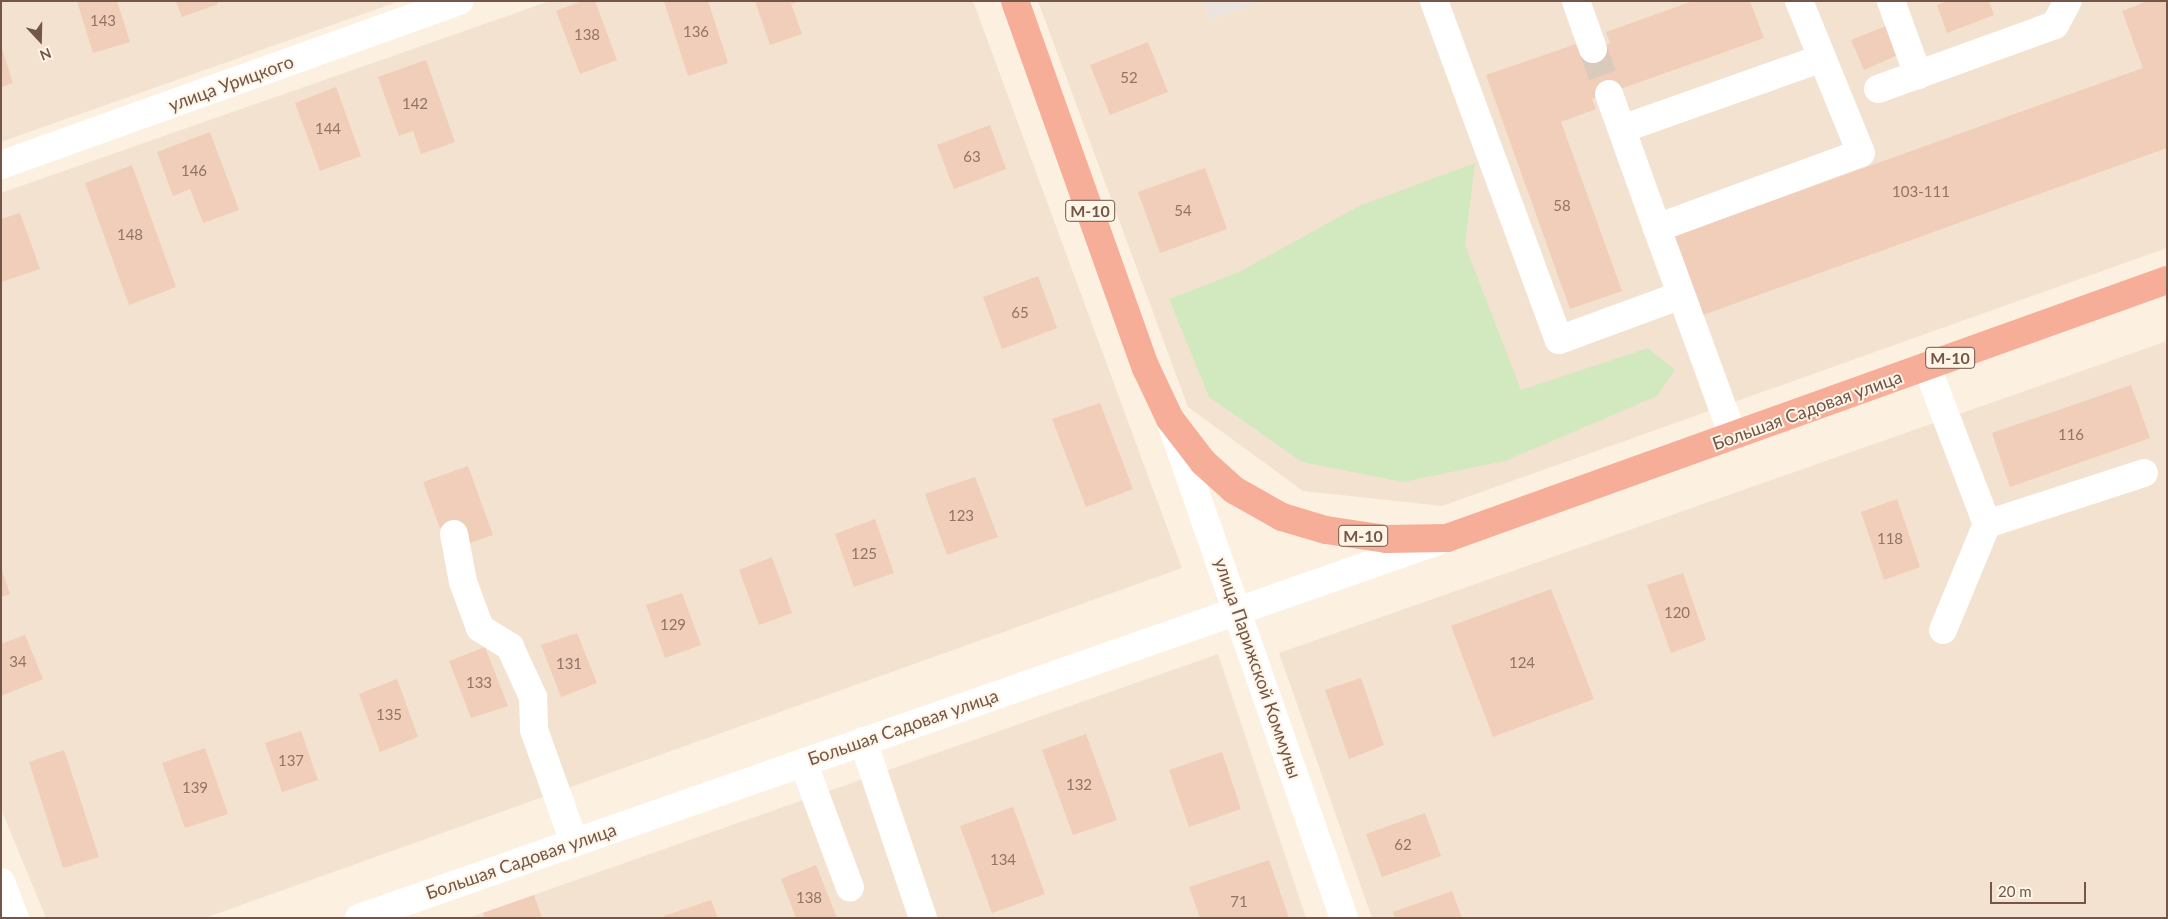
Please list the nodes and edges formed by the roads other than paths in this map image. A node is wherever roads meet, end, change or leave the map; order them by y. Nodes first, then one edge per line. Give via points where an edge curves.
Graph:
1 (460, 1) edge
2 (1015, 1) edge
3 (1434, 1) edge
4 (1576, 1) edge
5 (1799, 1) edge
6 (1891, 1) edge
7 (2068, 1) edge
8 (1593, 49) tunnel mouth
9 (1822, 58) junction
10 (1918, 75) junction
11 (1878, 89) dead end
12 (1609, 94) tunnel mouth
13 (1622, 129) junction
14 (1, 165) edge
15 (1657, 228) junction
16 (2167, 280) edge
17 (1681, 295) junction
18 (1927, 367) junction
19 (1170, 419) junction
20 (1733, 436) junction
21 (2144, 472) dead end
22 (1282, 517) joint
23 (1987, 524) junction
24 (454, 534) dead end
25 (1447, 538) junction
26 (1238, 610) junction
27 (1943, 630) dead end
28 (863, 741) junction
29 (803, 762) junction
30 (574, 842) junction
31 (1, 882) edge
32 (850, 888) dead end
33 (15, 918) edge
34 (359, 918) edge
35 (923, 918) edge
36 (1344, 918) edge

1 - 14 street, улица Урицкого
2 - 19 highway, улица Парижской Коммуны / М-10 via 1146,368
3 - 17 street via 1559,340
4 - 8 street
5 - 9 street
6 - 10 street
7 - 10 street via 2055,25
9 - 13 street
9 - 15 street via 1861,153
10 - 11 street
12 - 13 street
13 - 15 street
15 - 17 street
16 - 18 highway, Большая Садовая улица / М-10
17 - 20 street
18 - 20 highway, Большая Садовая улица / М-10
18 - 23 street
19 - 22 highway, улица Парижской Коммуны / М-10 via 1189,447 1218,476 1245,498
19 - 26 street, улица Парижской Коммуны
20 - 25 highway, Большая Садовая улица / М-10
21 - 23 street
22 - 25 highway, Большая Садовая улица / М-10 via 1356,535 1401,539
23 - 27 street
24 - 30 street via 463,582 480,628 510,647 533,696 534,730
25 - 26 street, Большая Садовая улица
26 - 28 street, Большая Садовая улица
26 - 36 street, улица Парижской Коммуны
28 - 29 street, Большая Садовая улица
28 - 35 street
29 - 30 street, Большая Садовая улица
29 - 32 street
30 - 34 street, Большая Садовая улица
31 - 33 street

